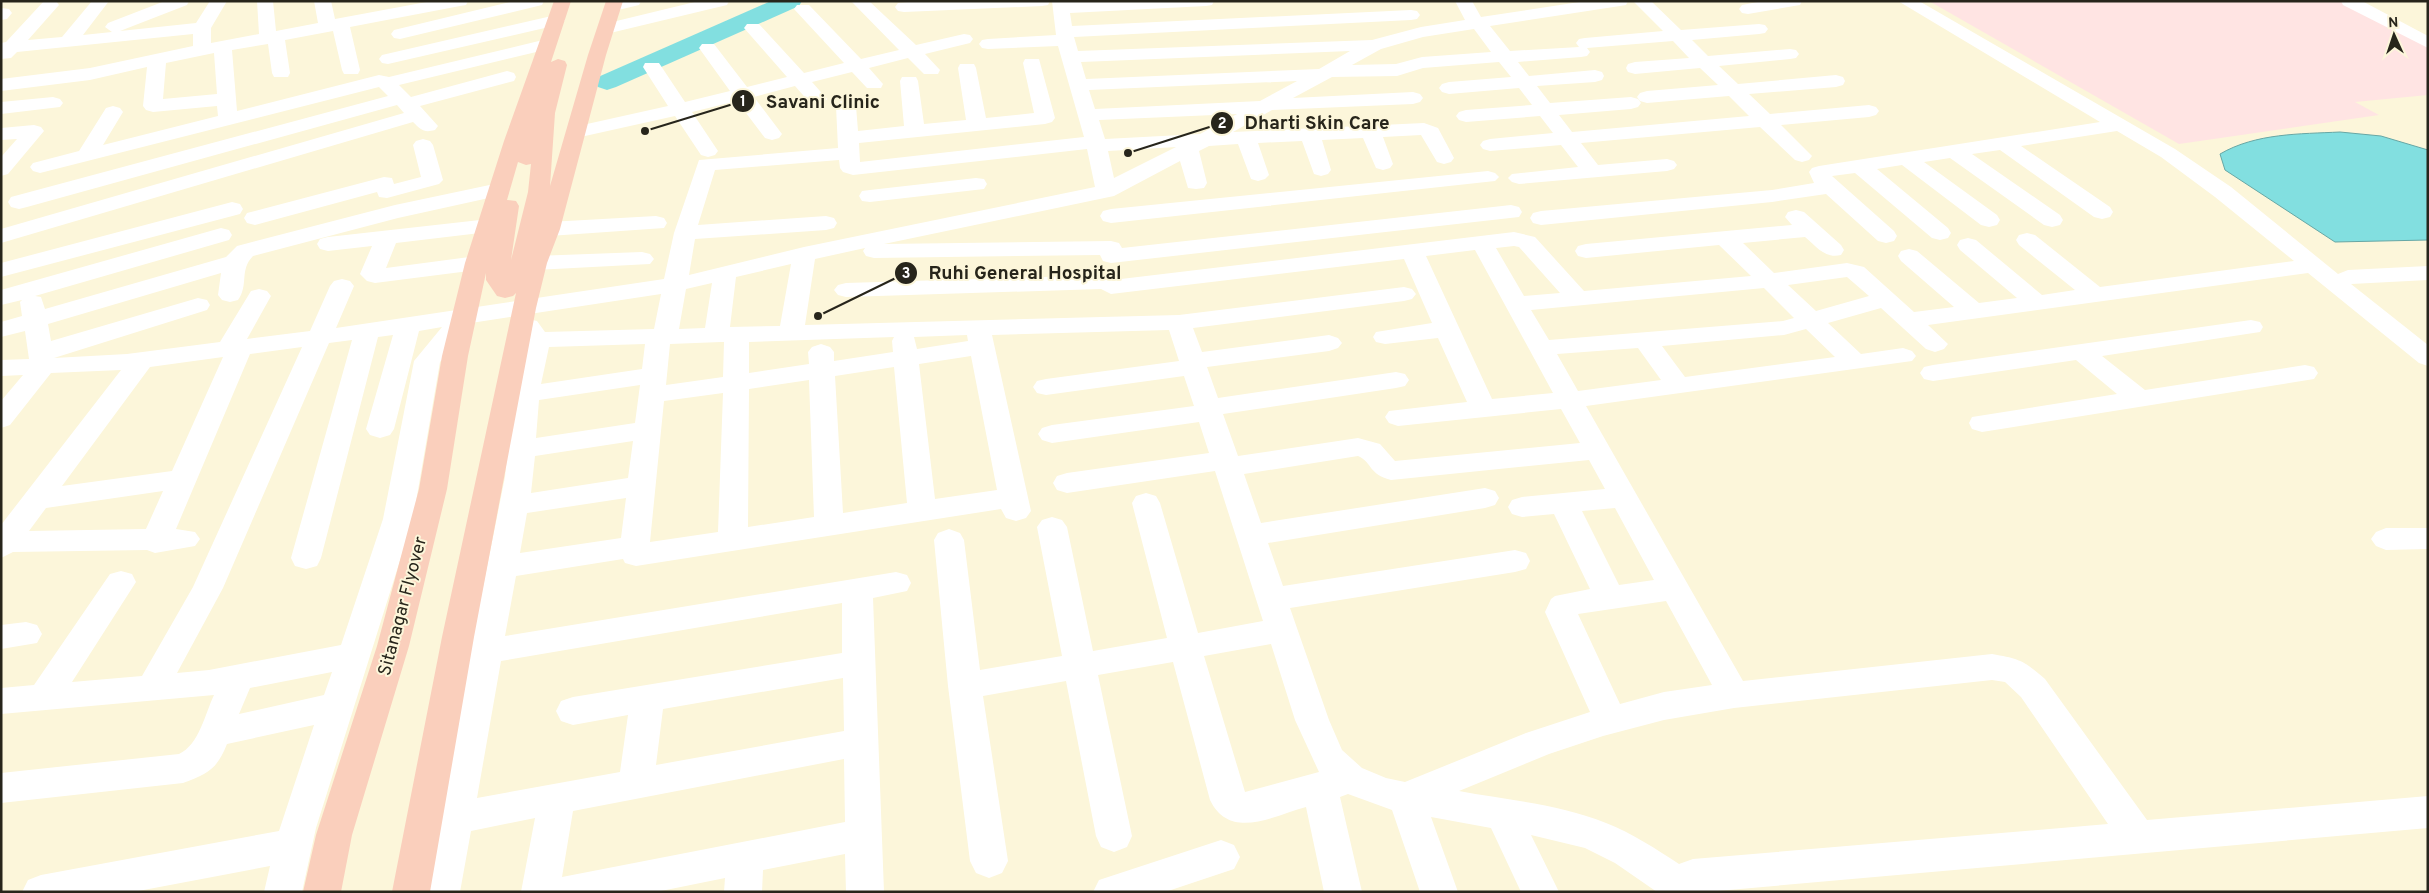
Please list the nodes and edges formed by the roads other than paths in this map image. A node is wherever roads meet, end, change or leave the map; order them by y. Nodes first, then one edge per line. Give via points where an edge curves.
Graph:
1 (101, 1) edge
2 (181, 1) edge
3 (219, 1) edge
4 (265, 1) edge
5 (322, 1) edge
6 (536, 1) edge
7 (582, 1) edge
8 (721, 1) edge
9 (859, 1) edge
10 (1042, 1) edge
11 (1206, 1) edge
12 (1292, 1) edge
13 (1463, 1) edge
14 (1641, 1) edge
15 (1794, 1) edge
16 (1906, 1) edge
17 (1921, 1) edge
18 (2375, 1) edge
19 (450, 2) edge
20 (1615, 2) edge
21 (2351, 2) edge
22 (621, 3) edge
23 (1584, 4) edge
24 (50, 5) dead end
25 (904, 7) dead end
26 (385, 8) edge
27 (1526, 8) edge
28 (803, 9) dead end
29 (1748, 9) dead end
30 (560, 11) edge
31 (1412, 15) dead end
32 (1299, 20) junction
33 (1061, 25) edge
34 (334, 26) junction
35 (1185, 26) junction
36 (1480, 26) junction
37 (1553, 27) dead end
38 (753, 28) dead end
39 (606, 29) junction
40 (1759, 29) dead end
41 (140, 34) junction
42 (400, 34) dead end
43 (1677, 35) junction
44 (272, 38) junction
45 (202, 39) junction
46 (964, 39) dead end
47 (75, 40) junction
48 (2428, 43) edge
49 (548, 44) junction
50 (988, 44) dead end
51 (1375, 45) junction
52 (222, 47) junction
53 (708, 48) dead end
54 (5, 51) edge
55 (119, 51) junction
56 (911, 52) junction
57 (1192, 53) junction
58 (1790, 54) dead end
59 (1505, 56) junction
60 (388, 59) dead end
61 (156, 60) junction
62 (1704, 62) junction
63 (1032, 63) dead end
64 (102, 65) dead end
65 (856, 65) junction
66 (652, 67) dead end
67 (967, 68) dead end
68 (1635, 68) dead end
69 (351, 70) dead end
70 (931, 70) dead end
71 (1326, 72) junction
72 (281, 73) dead end
73 (1595, 76) dead end
74 (506, 77) dead end
75 (801, 79) junction
76 (909, 81) dead end
77 (1836, 81) dead end
78 (1524, 82) junction
79 (386, 83) junction
80 (874, 84) dead end
81 (1, 85) edge
82 (1080, 85) junction
83 (1449, 88) dead end
84 (1734, 89) junction
85 (742, 94) junction
86 (1413, 98) dead end
87 (817, 99) dead end
88 (53, 103) dead end
89 (846, 106) dead end
90 (1266, 106) junction
91 (1, 108) edge
92 (227, 109) junction
93 (681, 109) junction
94 (1546, 110) junction
95 (1869, 111) dead end
96 (113, 112) dead end
97 (545, 112) junction
98 (1088, 115) junction
99 (1466, 116) dead end
100 (415, 118) junction
101 (1765, 120) junction
102 (977, 125) junction
103 (2120, 125) junction
104 (915, 131) junction
105 (576, 132) junction
106 (1371, 132) junction
107 (1, 134) edge
108 (772, 134) dead end
109 (1310, 136) junction
110 (1247, 138) junction
111 (1568, 140) junction
112 (1097, 143) junction
113 (2003, 143) junction
114 (129, 144) junction
115 (1196, 145) junction
116 (1490, 145) dead end
117 (849, 146) junction
118 (1953, 150) junction
119 (708, 151) dead end
120 (87, 155) junction
121 (971, 156) junction
122 (1802, 156) dead end
123 (1444, 158) dead end
124 (1906, 158) junction
125 (375, 161) dead end
126 (4, 164) edge
127 (1383, 164) dead end
128 (1667, 165) dead end
129 (1859, 165) junction
130 (40, 167) dead end
131 (137, 170) junction
132 (1322, 170) dead end
133 (1592, 171) junction
134 (1258, 175) dead end
135 (1488, 177) dead end
136 (1519, 178) dead end
137 (1196, 183) dead end
138 (976, 184) junction
139 (1831, 187) junction
140 (1111, 188) junction
141 (499, 190) junction
142 (147, 195) junction
143 (388, 196) junction
144 (870, 196) dead end
145 (1772, 196) junction
146 (19, 202) dead end
147 (232, 209) dead end
148 (1511, 212) dead end
149 (2102, 212) dead end
150 (1111, 216) junction
151 (254, 218) dead end
152 (976, 218) junction
153 (1541, 218) dead end
154 (1989, 220) dead end
155 (2052, 220) dead end
156 (656, 222) dead end
157 (826, 223) dead end
158 (489, 226) junction
159 (549, 229) junction
160 (1810, 230) junction
161 (1940, 233) dead end
162 (685, 234) junction
163 (221, 235) dead end
164 (1, 236) edge
165 (1886, 236) dead end
166 (387, 237) junction
167 (1723, 237) junction
168 (2027, 240) dead end
169 (1482, 243) junction
170 (322, 244) dead end
171 (1968, 245) dead end
172 (838, 247) junction
173 (964, 250) junction
174 (1833, 250) dead end
175 (1412, 251) junction
176 (1586, 251) dead end
177 (1111, 252) junction
178 (804, 254) junction
179 (1909, 256) dead end
180 (642, 259) dead end
181 (234, 262) junction
182 (477, 263) junction
183 (535, 263) junction
184 (26, 264) junction
185 (2313, 265) junction
186 (1, 270) edge
187 (725, 273) junction
188 (2424, 276) edge
189 (2348, 277) junction
190 (1769, 281) junction
191 (1111, 284) junction
192 (675, 285) junction
193 (342, 286) dead end
194 (958, 287) junction
195 (30, 290) junction
196 (846, 290) dead end
197 (1404, 294) dead end
198 (2094, 294) junction
199 (230, 295) dead end
200 (259, 296) dead end
201 (1, 298) edge
202 (1578, 299) junction
203 (1886, 299) junction
204 (2036, 302) junction
205 (1516, 304) junction
206 (198, 305) dead end
207 (1974, 311) junction
208 (464, 316) junction
209 (35, 320) junction
210 (1909, 320) junction
211 (1811, 321) junction
212 (1179, 322) junction
213 (1110, 324) junction
214 (408, 325) junction
215 (2251, 327) dead end
216 (526, 328) junction
217 (950, 328) junction
218 (1447, 329) junction
219 (1, 330) edge
220 (903, 330) junction
221 (367, 331) junction
222 (820, 332) junction
223 (791, 333) junction
224 (727, 335) junction
225 (661, 337) junction
226 (979, 337) junction
227 (1385, 337) dead end
228 (318, 338) junction
229 (1645, 340) junction
230 (2428, 342) edge
231 (1329, 343) dead end
232 (1935, 344) dead end
233 (234, 348) junction
234 (1541, 348) junction
235 (2083, 351) junction
236 (1903, 356) dead end
237 (906, 358) junction
238 (2428, 358) edge
239 (42, 360) junction
240 (142, 360) junction
241 (1855, 362) junction
242 (1193, 364) junction
243 (1, 368) edge
244 (821, 370) junction
245 (1933, 373) dead end
246 (2305, 373) dead end
247 (1396, 380) dead end
248 (736, 383) junction
249 (653, 385) junction
250 (1679, 386) junction
251 (1046, 387) dead end
252 (526, 394) junction
253 (2140, 399) junction
254 (1570, 400) junction
255 (1484, 409) junction
256 (1209, 410) junction
257 (1398, 417) dead end
258 (1, 419) edge
259 (1982, 423) dead end
260 (380, 429) dead end
261 (648, 430) junction
262 (1052, 434) dead end
263 (521, 449) junction
264 (1598, 450) junction
265 (1226, 463) junction
266 (182, 479) junction
267 (1066, 483) dead end
268 (642, 486) junction
269 (1624, 497) junction
270 (1485, 498) dead end
271 (36, 500) junction
272 (1146, 503) dead end
273 (1563, 503) junction
274 (514, 506) junction
275 (1522, 507) dead end
276 (922, 512) junction
277 (829, 526) junction
278 (1052, 527) dead end
279 (1250, 535) junction
280 (185, 538) dead end
281 (2428, 538) edge
282 (2386, 539) dead end
283 (949, 540) dead end
284 (733, 541) junction
285 (1, 542) edge
286 (155, 542) dead end
287 (635, 546) junction
288 (1, 547) edge
289 (306, 558) dead end
290 (1515, 561) dead end
291 (503, 567) junction
292 (120, 582) dead end
293 (896, 583) dead end
294 (1675, 588) junction
295 (857, 589) junction
296 (1610, 597) junction
297 (1271, 599) junction
298 (1282, 630) junction
299 (1186, 648) junction
300 (488, 651) junction
301 (354, 655) junction
302 (859, 664) junction
303 (1080, 666) junction
304 (237, 679) junction
305 (965, 686) junction
306 (151, 688) junction
307 (1734, 695) junction
308 (44, 697) junction
309 (647, 699) junction
310 (1, 701) edge
311 (338, 706) junction
312 (573, 711) dead end
313 (1610, 720) junction
314 (214, 733) junction
315 (861, 742) junction
316 (1335, 783) junction
317 (636, 784) junction
318 (1, 788) edge
319 (1406, 797) junction
320 (557, 799) junction
321 (2428, 812) edge
322 (1502, 814) junction
323 (455, 818) junction
324 (864, 834) junction
325 (1114, 836) dead end
326 (2138, 837) junction
327 (294, 845) junction
328 (1221, 857) dead end
329 (989, 861) dead end
330 (744, 874) edge
331 (1154, 885) edge
332 (1677, 888) edge
333 (41, 892) edge
334 (283, 892) edge
335 (322, 892) edge
336 (411, 892) edge
337 (441, 892) edge
338 (540, 892) edge
339 (568, 892) edge
340 (865, 892) edge
341 (1112, 892) edge
342 (1343, 892) edge
343 (1439, 892) edge
344 (1540, 892) edge

1 - 47 street
2 - 47 street
3 - 45 street
4 - 44 street
5 - 34 street
6 - 42 street
7 - 97 main road via 566,36
8 - 39 street
9 - 56 street
10 - 25 street
11 - 33 street
12 - 32 street
13 - 36 street
14 - 43 street
15 - 29 street
16 - 103 street
17 - 189 street via 2188,157
18 - 21 street
19 - 26 street
20 - 23 street
21 - 48 street
22 - 39 main road
23 - 27 street
24 - 54 street
26 - 34 street
27 - 36 street
28 - 65 street
30 - 49 main road, Sitanagar Flyover
30 - 60 street
31 - 32 street
32 - 35 street
33 - 35 street
33 - 50 street
33 - 57 street
33 - 82 street
34 - 44 street
34 - 69 street
35 - 57 street
36 - 37 street
36 - 51 street via 1421,32
36 - 59 street
38 - 75 street
39 - 105 main road
40 - 43 street
41 - 45 street
41 - 47 street
41 - 55 street
43 - 59 street
43 - 62 street
44 - 52 street
44 - 72 street
45 - 52 street
45 - 55 street
45 - 61 street
46 - 56 street
47 - 54 street
49 - 79 street
49 - 141 main road, Sitanagar Flyover
51 - 57 street
51 - 71 street
52 - 92 street
53 - 85 street
55 - 64 street
56 - 65 street
56 - 70 street
58 - 62 street
59 - 71 street via 1422,63 1400,69
59 - 78 street
61 - 81 street via 90,74
61 - 92 street via 153,106
62 - 68 street
62 - 84 street
63 - 102 street via 1046,117
65 - 75 street
65 - 80 street
66 - 93 street
67 - 102 street
71 - 82 street
71 - 90 street
73 - 78 street
74 - 100 street
75 - 85 street
75 - 87 street
76 - 104 street
77 - 84 street
78 - 83 street
78 - 94 street
79 - 92 street via 382,80
79 - 100 street
82 - 98 street
84 - 94 street
84 - 101 street
85 - 93 street
85 - 108 street
86 - 90 street
88 - 91 street
89 - 117 street
90 - 98 street
90 - 115 street
92 - 114 street
93 - 105 street
93 - 119 street
94 - 99 street
94 - 111 street
95 - 101 street
96 - 120 street
97 - 97 main road via 539,192 523,260 505,291 498,280 498,272 510,197
98 - 112 street
100 - 131 street
100 - 142 street
100 - 143 street via 432,180
101 - 111 street
101 - 122 street
102 - 104 street
103 - 113 street
103 - 185 street via 2200,175
104 - 117 street
105 - 159 main road
106 - 109 street
106 - 123 street via 1428,130
106 - 127 street
107 - 126 street via 34,131
109 - 110 street
109 - 132 street
110 - 115 street
110 - 134 street
111 - 116 street
111 - 133 street
112 - 115 street
112 - 121 street
112 - 140 street
113 - 118 street
113 - 149 street
114 - 120 street
114 - 131 street
115 - 137 street
115 - 140 street
117 - 121 street via 850,168 853,169
117 - 162 street via 706,164
118 - 124 street
118 - 155 street
120 - 130 street
121 - 138 street
124 - 129 street
124 - 154 street
125 - 143 street
128 - 133 street
129 - 139 street via 1819,172
129 - 161 street
131 - 142 street
131 - 146 street
133 - 136 street
135 - 150 street
138 - 144 street
138 - 152 street
139 - 145 street
139 - 165 street
140 - 150 street
140 - 152 street
141 - 143 street
141 - 158 main road, Sitanagar Flyover
142 - 164 street
143 - 151 street
143 - 181 street via 245,251
145 - 153 street
145 - 160 street
147 - 184 street
148 - 177 street
150 - 177 street
152 - 172 street
152 - 173 street
156 - 159 street
157 - 162 street
158 - 166 street
158 - 182 main road, Sitanagar Flyover
159 - 183 main road
160 - 167 street
160 - 174 street
162 - 192 street
163 - 195 street
166 - 170 street
166 - 182 street via 372,274 376,276
167 - 176 street
167 - 190 street
168 - 198 street
169 - 175 street
169 - 202 street via 1514,239 1527,242
169 - 205 street
171 - 204 street
172 - 173 street via 865,251
172 - 178 street
173 - 177 street
173 - 194 street
175 - 191 street
175 - 218 street
177 - 191 street
178 - 187 street
178 - 223 street
179 - 207 street
180 - 183 street
181 - 199 street
181 - 209 street
182 - 208 main road, Sitanagar Flyover
183 - 216 main road
184 - 186 street
184 - 195 street
185 - 198 street
185 - 238 street
187 - 192 street
187 - 224 street
188 - 189 street
189 - 230 street
190 - 202 street
190 - 203 street via 1852,270
190 - 211 street
191 - 194 street
191 - 213 street
192 - 216 street
192 - 225 street
193 - 228 street
194 - 196 street
194 - 217 street
195 - 201 street
195 - 209 street
197 - 212 street
198 - 204 street
200 - 233 street
202 - 205 street
203 - 210 street
203 - 211 street
204 - 207 street
205 - 234 street
206 - 239 street
207 - 210 street
208 - 214 street
208 - 216 street
208 - 301 street via 427,361 398,519
208 - 335 main road, Sitanagar Flyover via 433,490 393,646 334,835
209 - 219 street
209 - 239 street
210 - 232 street
211 - 229 street via 1763,330
211 - 241 street
212 - 213 street
212 - 242 street
213 - 226 street
214 - 221 street
214 - 260 street
215 - 235 street
216 - 225 street
216 - 252 street
216 - 336 main road via 458,637
217 - 220 street
217 - 226 street
218 - 227 street
218 - 255 street
220 - 222 street
220 - 237 street
221 - 228 street
221 - 289 street
222 - 223 street
222 - 244 street
223 - 224 street
224 - 225 street
224 - 248 street
225 - 249 street
226 - 237 street
226 - 276 street via 1014,504
228 - 233 street
228 - 306 street via 208,588
229 - 234 street
229 - 250 street
231 - 242 street
233 - 240 street
233 - 266 street
234 - 254 street
235 - 245 street
235 - 253 street
236 - 241 street
237 - 244 street
237 - 276 street
239 - 240 street
239 - 243 street
239 - 258 street
240 - 271 street
241 - 250 street
242 - 251 street
242 - 256 street
244 - 248 street
244 - 277 street
246 - 253 street
247 - 256 street
248 - 249 street
248 - 284 street
249 - 252 street
249 - 261 street
250 - 254 street
252 - 263 street
253 - 259 street
254 - 255 street
254 - 264 street
255 - 257 street
256 - 262 street
256 - 265 street
261 - 263 street
261 - 268 street
263 - 274 street
264 - 265 street via 1392,471 1383,468 1374,452 1358,447
264 - 269 street
265 - 267 street
265 - 279 street
266 - 271 street
266 - 286 street
268 - 274 street
268 - 287 street
269 - 273 street
269 - 294 street
270 - 279 street
271 - 288 street
272 - 299 street
273 - 275 street
273 - 296 street
274 - 291 street
276 - 277 street
277 - 284 street
278 - 303 street
279 - 297 street
280 - 285 street
281 - 282 street
283 - 305 street
284 - 287 street via 642,555 636,555
287 - 291 street
290 - 297 street
291 - 300 street
292 - 308 street
293 - 295 street
294 - 296 street
294 - 307 street
295 - 300 street
295 - 302 street
296 - 313 street via 1566,604 1561,612
297 - 298 street
298 - 299 street
298 - 316 street
299 - 303 street
299 - 316 street via 1228,800 1237,808 1249,808
300 - 323 street
301 - 304 street
301 - 311 street
302 - 309 street
302 - 315 street
303 - 305 street
303 - 325 street
304 - 306 street
304 - 314 street
305 - 329 street
306 - 308 street
307 - 313 street via 1664,706
307 - 326 street via 1992,668 2014,671 2034,688
308 - 310 street
309 - 312 street
309 - 317 street
311 - 314 street
311 - 327 street
313 - 319 street via 1538,743
314 - 318 street via 206,753 183,768
315 - 317 street
315 - 324 street
316 - 319 street
316 - 342 street
317 - 320 street
319 - 322 street
319 - 343 street
320 - 323 street
320 - 338 street
321 - 326 street
322 - 332 street via 1593,834 1628,851
322 - 344 street
323 - 337 street
324 - 330 street
324 - 340 street
326 - 332 street via 1693,876
327 - 333 street
327 - 334 street
328 - 331 street
330 - 339 street
331 - 341 street

